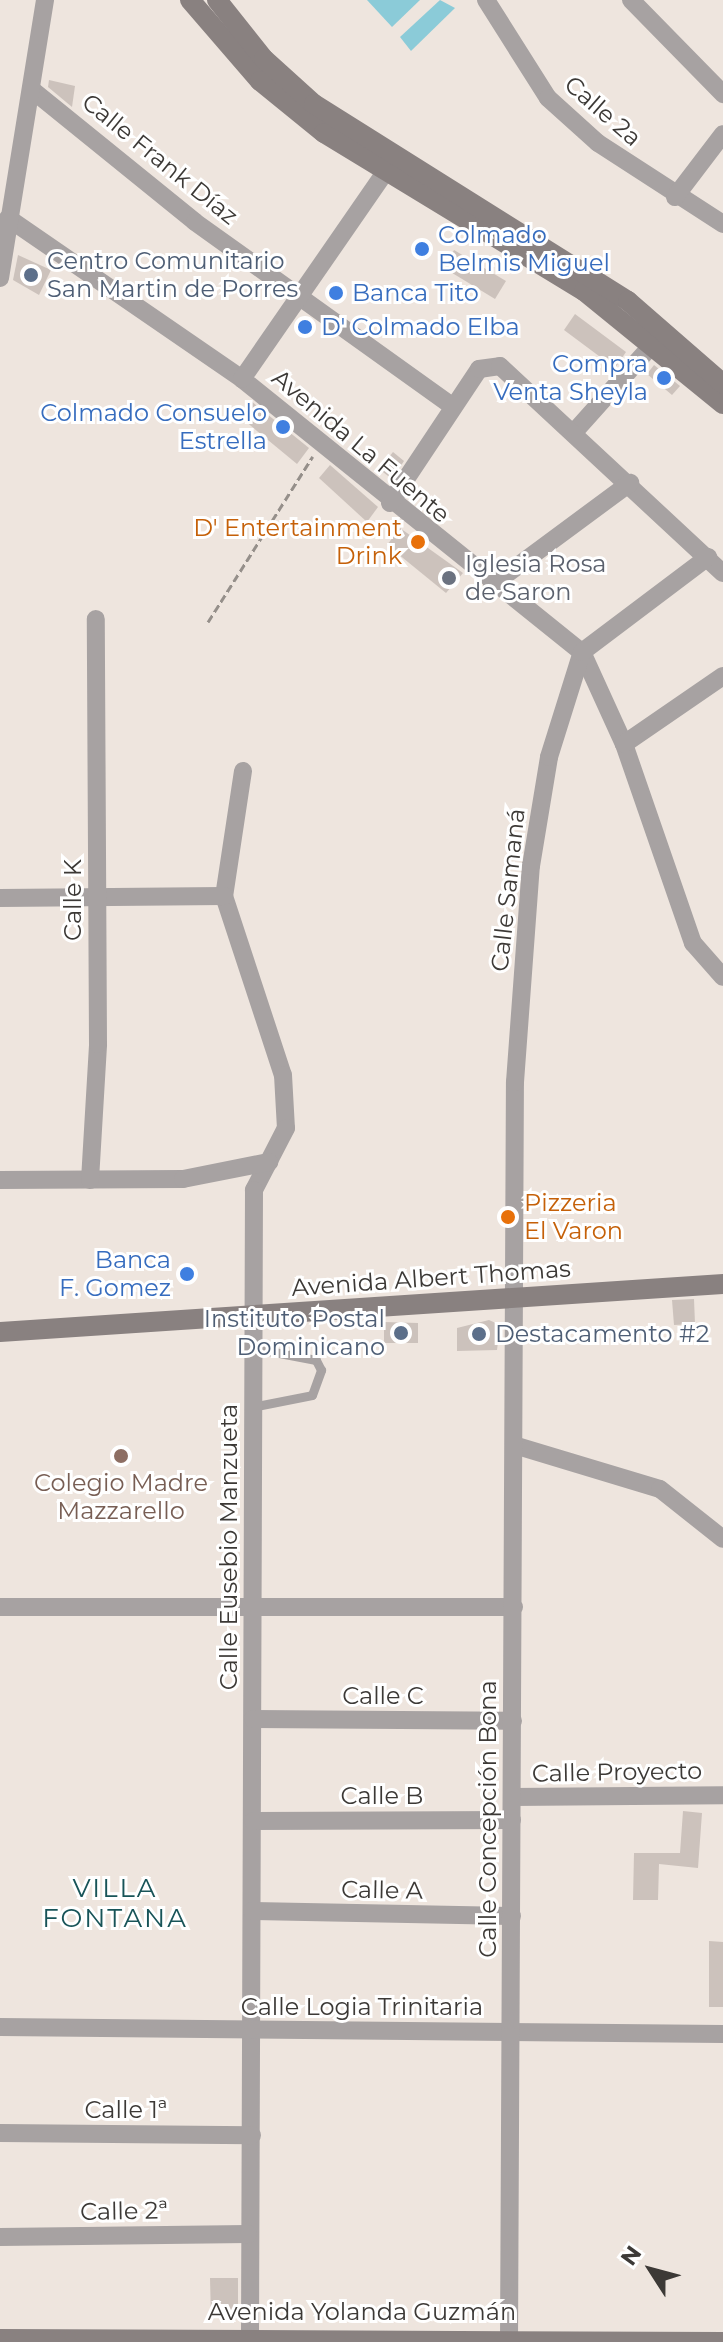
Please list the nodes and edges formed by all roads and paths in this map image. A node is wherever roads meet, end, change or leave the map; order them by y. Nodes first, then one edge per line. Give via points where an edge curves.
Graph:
1 (45, 0) edge
2 (190, 0) edge
3 (217, 0) edge
4 (486, 0) edge
5 (631, 0) edge
6 (31, 89) junction
7 (723, 94) edge
8 (723, 134) edge
9 (386, 171) junction
10 (675, 197) junction
11 (8, 218) junction
12 (723, 224) edge
13 (3, 238) edge
14 (0, 278) edge
15 (298, 295) junction
16 (653, 344) junction
17 (242, 379) junction
18 (723, 384) edge
19 (723, 404) edge
20 (453, 407) junction
21 (576, 430) junction
22 (322, 443) junction
23 (630, 483) junction
24 (390, 503) junction
25 (708, 557) junction
26 (723, 573) edge
27 (492, 585) junction
28 (96, 619) dead end
29 (208, 622) dead end
30 (582, 652) junction
31 (723, 676) edge
32 (624, 744) junction
33 (243, 771) dead end
34 (96, 892) junction
35 (224, 896) junction
36 (0, 898) edge
37 (723, 977) edge
38 (269, 1162) junction
39 (0, 1180) edge
40 (90, 1180) junction
41 (723, 1284) edge
42 (514, 1296) junction
43 (252, 1318) junction
44 (0, 1332) edge
45 (252, 1348) junction
46 (252, 1407) junction
47 (514, 1445) junction
48 (723, 1539) edge
49 (0, 1607) edge
50 (514, 1607) junction
51 (254, 1609) junction
52 (253, 1719) junction
53 (513, 1721) junction
54 (723, 1795) edge
55 (512, 1797) junction
56 (512, 1820) junction
57 (253, 1821) junction
58 (252, 1911) junction
59 (512, 1916) junction
60 (0, 2027) edge
61 (251, 2031) junction
62 (511, 2031) junction
63 (723, 2034) edge
64 (0, 2133) edge
65 (252, 2135) junction
66 (248, 2234) junction
67 (0, 2237) edge
68 (0, 2339) edge
69 (250, 2340) edge
70 (509, 2340) edge
71 (723, 2342) edge

1 - 6 street
2 - 9 main road via 291,108
3 - 18 main road via 264,59 314,104 628,301
4 - 10 street, Calle 2a via 548,98
5 - 7 street
6 - 11 street
6 - 15 street, Calle Frank Díaz
8 - 10 street
9 - 15 street
9 - 16 main road via 584,291
10 - 12 street, Calle 2a
11 - 13 street
11 - 17 street, Avenida La Fuente
13 - 14 street
15 - 17 street
15 - 20 street, Calle Frank Díaz
16 - 19 main road
16 - 21 street
17 - 22 street, Avenida La Fuente
20 - 21 street via 479,369 500,366
20 - 24 street
21 - 23 street
22 - 24 street, Avenida La Fuente
22 - 29 path via 261,527
23 - 25 street
23 - 27 street
24 - 27 street, Avenida La Fuente
25 - 26 street
25 - 30 street
27 - 30 street, Avenida La Fuente
28 - 34 street, Calle K
30 - 32 street, Avenida La Fuente
30 - 42 street, Calle Samaná via 549,757 531,866 515,1082
31 - 32 street
32 - 37 street, Avenida La Fuente via 693,943
33 - 35 street, Calle Eusebio Manzueta
34 - 35 street
34 - 36 street
34 - 40 street, Calle K
35 - 38 street, Calle Eusebio Manzueta via 283,1075 286,1128
38 - 40 street via 183,1179
38 - 43 street, Calle Eusebio Manzueta via 254,1190
39 - 40 street
41 - 42 main road, Avenida Albert Thomas
42 - 43 main road, Avenida Albert Thomas
42 - 47 street, Calle Concepción Bona
43 - 44 main road, Avenida Albert Thomas
43 - 45 street, Calle Eusebio Manzueta
45 - 46 street, Calle Eusebio Manzueta
45 - 46 lane via 316,1360 321,1370 312,1395
46 - 51 street, Calle Eusebio Manzueta
47 - 48 street via 660,1489
47 - 50 street, Calle Concepción Bona
49 - 51 street
50 - 51 street
50 - 53 street, Calle Concepción Bona
51 - 52 street, Calle Eusebio Manzueta
52 - 53 street, Calle C
52 - 57 street, Calle Eusebio Manzueta
53 - 55 street, Calle Concepción Bona
54 - 55 street, Calle Proyecto
55 - 56 street, Calle Concepción Bona
56 - 57 street, Calle B
56 - 59 street, Calle Concepción Bona
57 - 58 street, Calle Eusebio Manzueta
58 - 59 street, Calle A
58 - 61 street, Calle Eusebio Manzueta
59 - 62 street, Calle Concepción Bona
60 - 61 street, Calle Logia Trinitaria
61 - 62 street, Calle Logia Trinitaria
61 - 65 street, Calle Eusebio Manzueta
62 - 63 street, Calle Logia Trinitaria
62 - 70 street, Calle Concepción Bona
64 - 65 street, Calle 1ª
65 - 66 street, Calle Eusebio Manzueta
66 - 67 street, Calle 2ª
66 - 69 street, Calle Eusebio Manzueta
68 - 69 main road, Avenida Yolanda Guzmán
69 - 70 main road, Avenida Yolanda Guzmán
70 - 71 main road, Avenida Yolanda Guzmán

